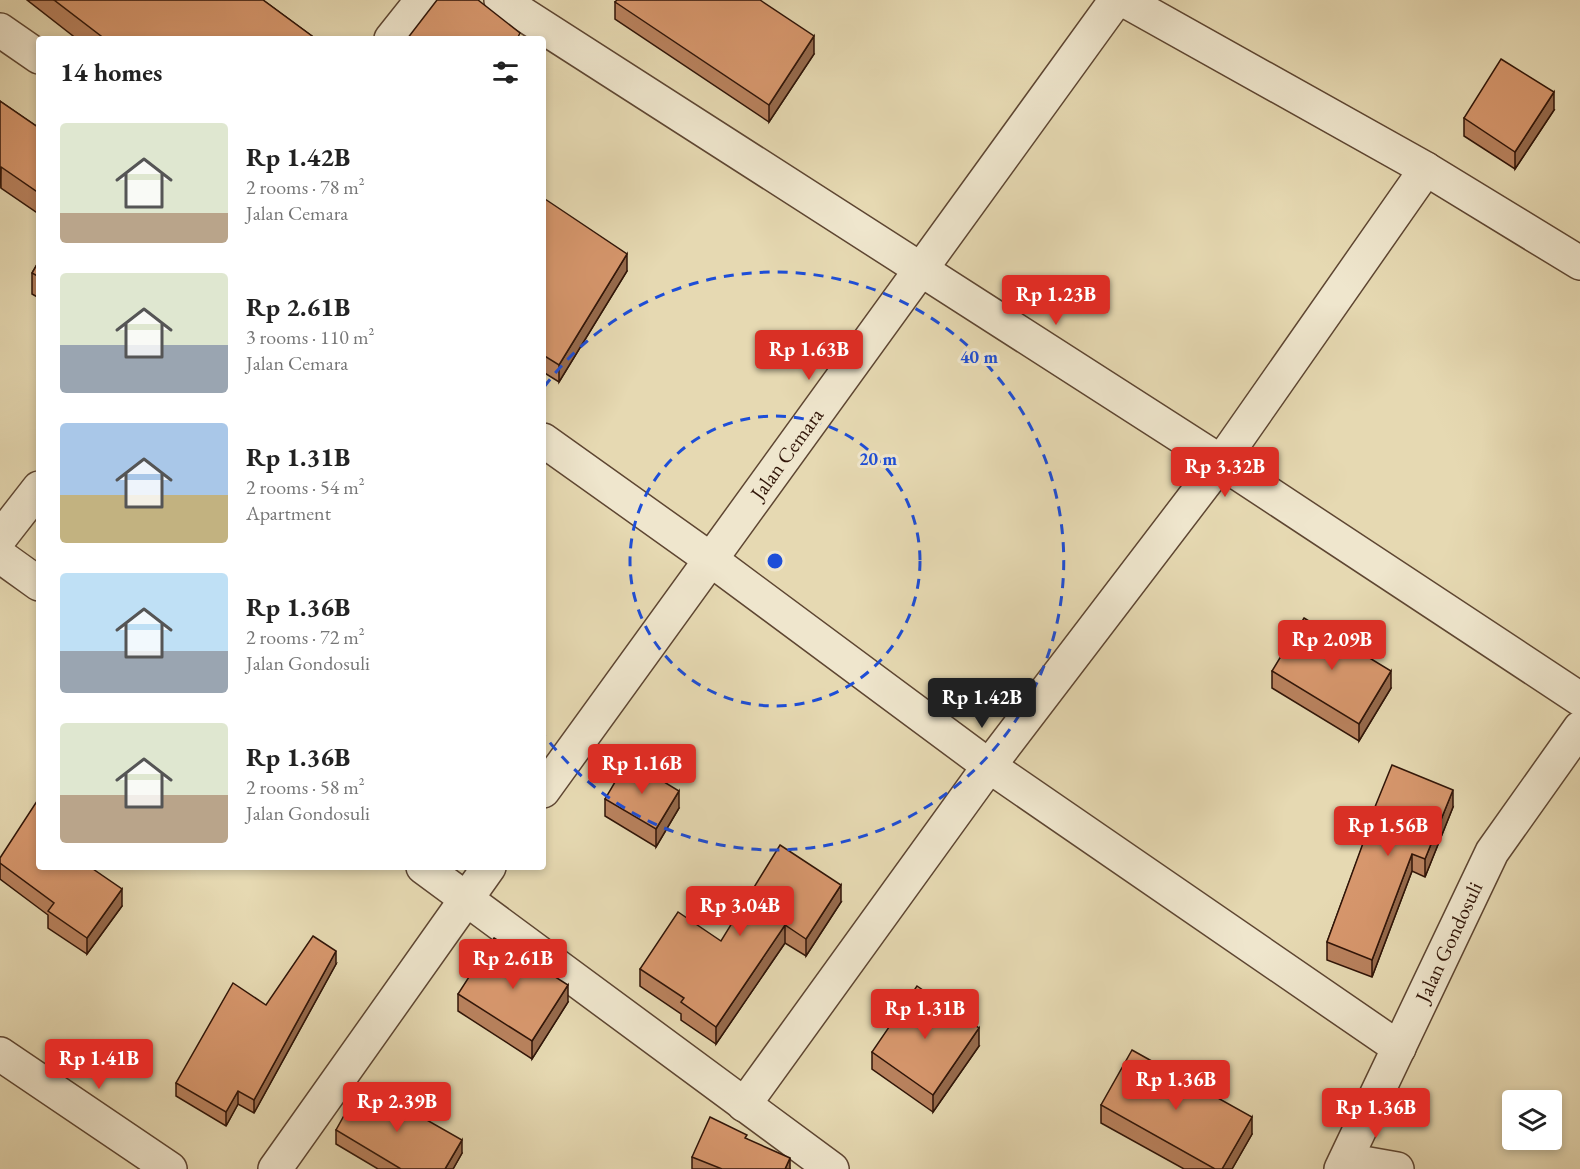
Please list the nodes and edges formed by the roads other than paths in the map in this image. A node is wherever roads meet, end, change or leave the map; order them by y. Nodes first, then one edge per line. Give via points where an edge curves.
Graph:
1 (422, 0) edge
2 (501, 0) edge
3 (1116, 0) edge
4 (1124, 0) edge
5 (0, 30) edge
6 (393, 36) edge
7 (36, 55) edge
8 (1426, 169) junction
9 (1580, 263) edge
10 (922, 271) junction
11 (546, 442) edge
12 (1221, 462) junction
13 (36, 492) edge
14 (0, 538) edge
15 (0, 556) edge
16 (710, 559) junction
17 (36, 583) edge
18 (1580, 699) edge
19 (1580, 728) edge
20 (989, 766) junction
21 (546, 787) edge
22 (427, 870) edge
23 (487, 870) edge
24 (466, 898) junction
25 (1399, 1048) junction
26 (0, 1054) edge
27 (744, 1105) junction
28 (1344, 1165) edge
29 (170, 1169) edge
30 (274, 1169) edge
31 (832, 1169) edge
32 (1397, 1169) edge

1 - 6 street
2 - 10 street
3 - 10 street, Jalan Cemara
4 - 8 street
5 - 7 street
8 - 9 street
8 - 12 street
10 - 12 street
10 - 16 street, Jalan Cemara
11 - 16 street
12 - 18 street
12 - 20 street
13 - 14 street
15 - 17 street
16 - 20 street
16 - 21 street, Jalan Cemara
19 - 25 street, Jalan Gondosuli via 1492,852
20 - 25 street
20 - 27 street
22 - 24 street
23 - 24 street
24 - 27 street
24 - 30 street
25 - 28 street, Jalan Gondosuli
26 - 29 street
27 - 31 street
28 - 32 street

